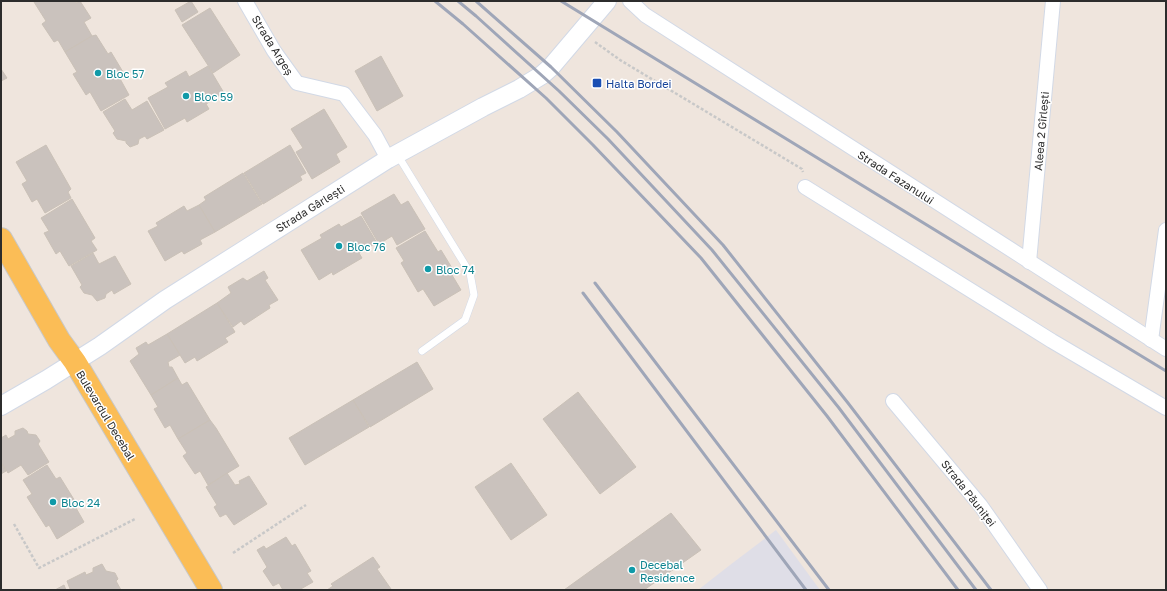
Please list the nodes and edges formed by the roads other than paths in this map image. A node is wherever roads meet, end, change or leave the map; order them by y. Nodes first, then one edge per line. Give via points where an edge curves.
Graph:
1 (245, 1) edge
2 (607, 1) edge
3 (630, 1) edge
4 (1053, 1) edge
5 (392, 157) junction
6 (805, 187) road end
7 (1166, 230) edge
8 (1, 239) edge
9 (1029, 262) junction
10 (1151, 340) junction
11 (1166, 349) edge
12 (422, 351) dead end
13 (74, 362) junction
14 (893, 401) dead end
15 (1, 406) edge
16 (1166, 408) edge
17 (211, 590) edge
18 (1040, 590) edge

1 - 5 street, Strada Argeș via 274,51 297,83 344,94
2 - 5 street, Strada Gârlești via 542,75
3 - 9 street, Strada Fazanului via 645,15
4 - 9 street, Aleea 2 Gîrlești
5 - 12 lane via 470,272 474,295 465,320
5 - 13 street, Strada Gârlești via 165,300
6 - 16 street via 1052,341
7 - 10 street
8 - 13 main road, Bulevardul Decebal
9 - 10 street, Strada Fazanului
10 - 11 street, Strada Fazanului
13 - 15 street, Strada Gârlești
13 - 17 main road, Bulevardul Decebal
14 - 18 street, Strada Păuniței via 981,506

